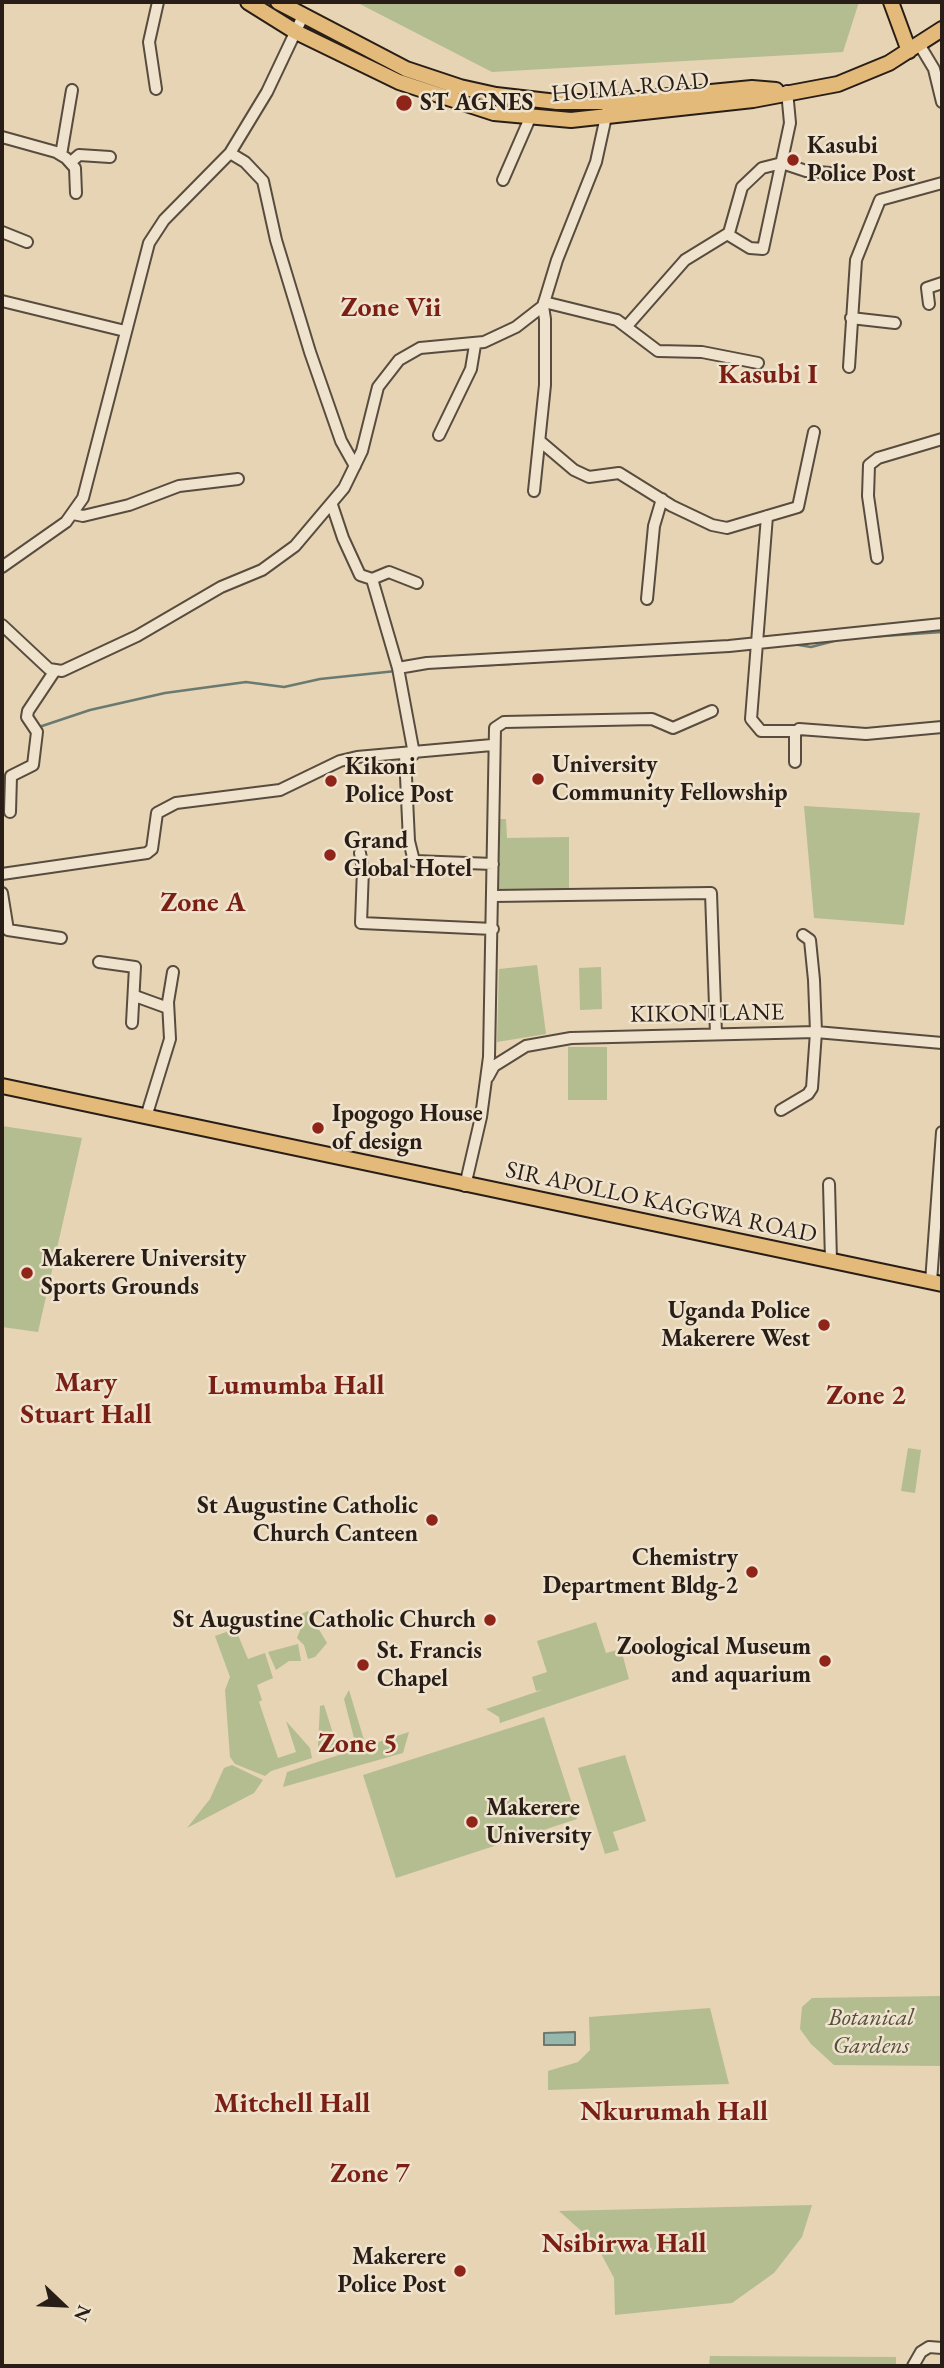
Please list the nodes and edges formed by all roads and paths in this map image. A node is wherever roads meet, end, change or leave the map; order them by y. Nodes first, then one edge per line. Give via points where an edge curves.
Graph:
1 (158, 2) edge
2 (248, 2) edge
3 (278, 2) edge
4 (891, 2) edge
5 (303, 16) junction
6 (942, 29) edge
7 (296, 32) junction
8 (914, 48) junction
9 (938, 69) edge
10 (156, 89) dead end
11 (72, 90) dead end
12 (787, 91) junction
13 (608, 102) junction
14 (942, 103) edge
15 (530, 118) junction
16 (607, 118) junction
17 (2, 137) edge
18 (230, 153) junction
19 (110, 157) dead end
20 (66, 159) junction
21 (782, 163) junction
22 (842, 174) dead end
23 (503, 180) dead end
24 (942, 183) edge
25 (76, 193) dead end
26 (2, 232) edge
27 (727, 234) junction
28 (27, 242) dead end
29 (942, 283) edge
30 (2, 301) edge
31 (543, 304) junction
32 (929, 304) dead end
33 (851, 318) junction
34 (895, 323) dead end
35 (627, 326) junction
36 (125, 331) junction
37 (475, 345) junction
38 (758, 363) dead end
39 (849, 367) dead end
40 (814, 432) dead end
41 (439, 435) dead end
42 (942, 439) edge
43 (541, 442) junction
44 (355, 466) junction
45 (238, 479) dead end
46 (534, 491) dead end
47 (662, 499) junction
48 (332, 505) junction
49 (73, 514) junction
50 (768, 516) junction
51 (877, 558) dead end
52 (2, 567) edge
53 (372, 579) junction
54 (416, 583) dead end
55 (647, 599) dead end
56 (942, 624) edge
57 (2, 625) edge
58 (757, 641) junction
59 (398, 668) junction
60 (51, 671) junction
61 (712, 711) dead end
62 (942, 727) edge
63 (796, 731) junction
64 (492, 745) junction
65 (410, 755) junction
66 (795, 762) dead end
67 (10, 812) dead end
68 (360, 853) dead end
69 (493, 864) junction
70 (2, 874) edge
71 (2, 893) edge
72 (494, 895) junction
73 (493, 929) junction
74 (803, 935) dead end
75 (61, 938) dead end
76 (99, 962) dead end
77 (173, 972) dead end
78 (135, 996) junction
79 (168, 1008) junction
80 (132, 1023) dead end
81 (816, 1032) junction
82 (716, 1034) junction
83 (942, 1043) edge
84 (487, 1079) junction
85 (2, 1086) edge
86 (782, 1110) dead end
87 (146, 1116) junction
88 (942, 1132) edge
89 (942, 1140) edge
90 (828, 1184) dead end
91 (465, 1186) junction
92 (940, 1187) edge
93 (831, 1261) junction
94 (937, 1283) edge
95 (942, 2348) edge
96 (913, 2366) edge

1 - 10 street via 149,42
2 - 7 main road, HOIMA ROAD
3 - 5 main road, HOIMA ROAD
4 - 8 main road
5 - 7 street
5 - 13 main road, HOIMA ROAD via 406,69 460,87 557,102
6 - 8 main road, HOIMA ROAD
7 - 15 main road, HOIMA ROAD via 399,82 459,104
7 - 18 street
8 - 9 street
8 - 12 main road, HOIMA ROAD via 889,64 838,84
9 - 14 street
11 - 20 street
12 - 13 main road, HOIMA ROAD via 752,88
12 - 16 main road, HOIMA ROAD via 753,100
12 - 21 street via 790,122
13 - 16 street
15 - 16 main road, HOIMA ROAD
15 - 23 street
16 - 31 street via 596,162
17 - 20 street
18 - 36 street via 156,231 142,264
18 - 44 street via 263,181 310,352 341,442
19 - 20 street
20 - 25 street via 75,168
21 - 22 street
21 - 27 street via 762,168 742,187 734,224
21 - 27 street via 763,249 750,248
24 - 33 street via 880,200 856,260
26 - 28 street
27 - 35 street via 685,260
29 - 32 street via 927,288
30 - 36 street
31 - 35 street
31 - 37 street via 516,327
31 - 43 street
33 - 34 street
33 - 39 street
35 - 38 street via 658,351 702,352
36 - 49 street via 90,480
37 - 41 street via 471,369
37 - 44 street via 420,348 399,360 378,387
40 - 50 street via 800,503 795,509
42 - 51 street via 878,458 869,466 868,496
43 - 46 street
43 - 47 street via 574,470 591,478 620,473
44 - 48 street
45 - 49 street via 179,486 129,505 83,516
47 - 50 street via 720,528
47 - 55 street via 654,526
48 - 53 street via 360,575
48 - 60 street via 295,546 262,570 221,587 82,665
49 - 52 street
50 - 58 street
53 - 54 street via 390,572
53 - 59 street
56 - 58 street
57 - 60 street
58 - 59 street
58 - 63 street via 751,719 761,731
59 - 65 street
60 - 67 street via 28,711 37,732 33,765 11,776
61 - 64 street via 674,728 652,719 500,722
62 - 63 street via 866,734
63 - 66 street
64 - 65 street
64 - 69 street
65 - 69 street via 409,841 414,862
65 - 70 street via 340,761 280,790 162,809 147,853
68 - 73 street via 361,923
69 - 72 street
71 - 75 street via 8,930
72 - 73 street
72 - 82 street via 711,893
73 - 84 street
74 - 81 street via 810,943
76 - 78 street via 135,967
77 - 79 street
78 - 79 street
78 - 80 street
79 - 87 street via 170,1039
81 - 82 street, KIKONI LANE
81 - 83 street, KIKONI LANE
81 - 86 street via 811,1091
82 - 84 street, KIKONI LANE via 537,1042 507,1056
84 - 91 street
85 - 87 main road, SIR APOLLO KAGGWA ROAD
87 - 91 main road, SIR APOLLO KAGGWA ROAD
88 - 89 street
89 - 92 street
90 - 93 street
91 - 93 main road, SIR APOLLO KAGGWA ROAD
92 - 94 street
93 - 94 main road, SIR APOLLO KAGGWA ROAD
95 - 96 street via 929,2347

